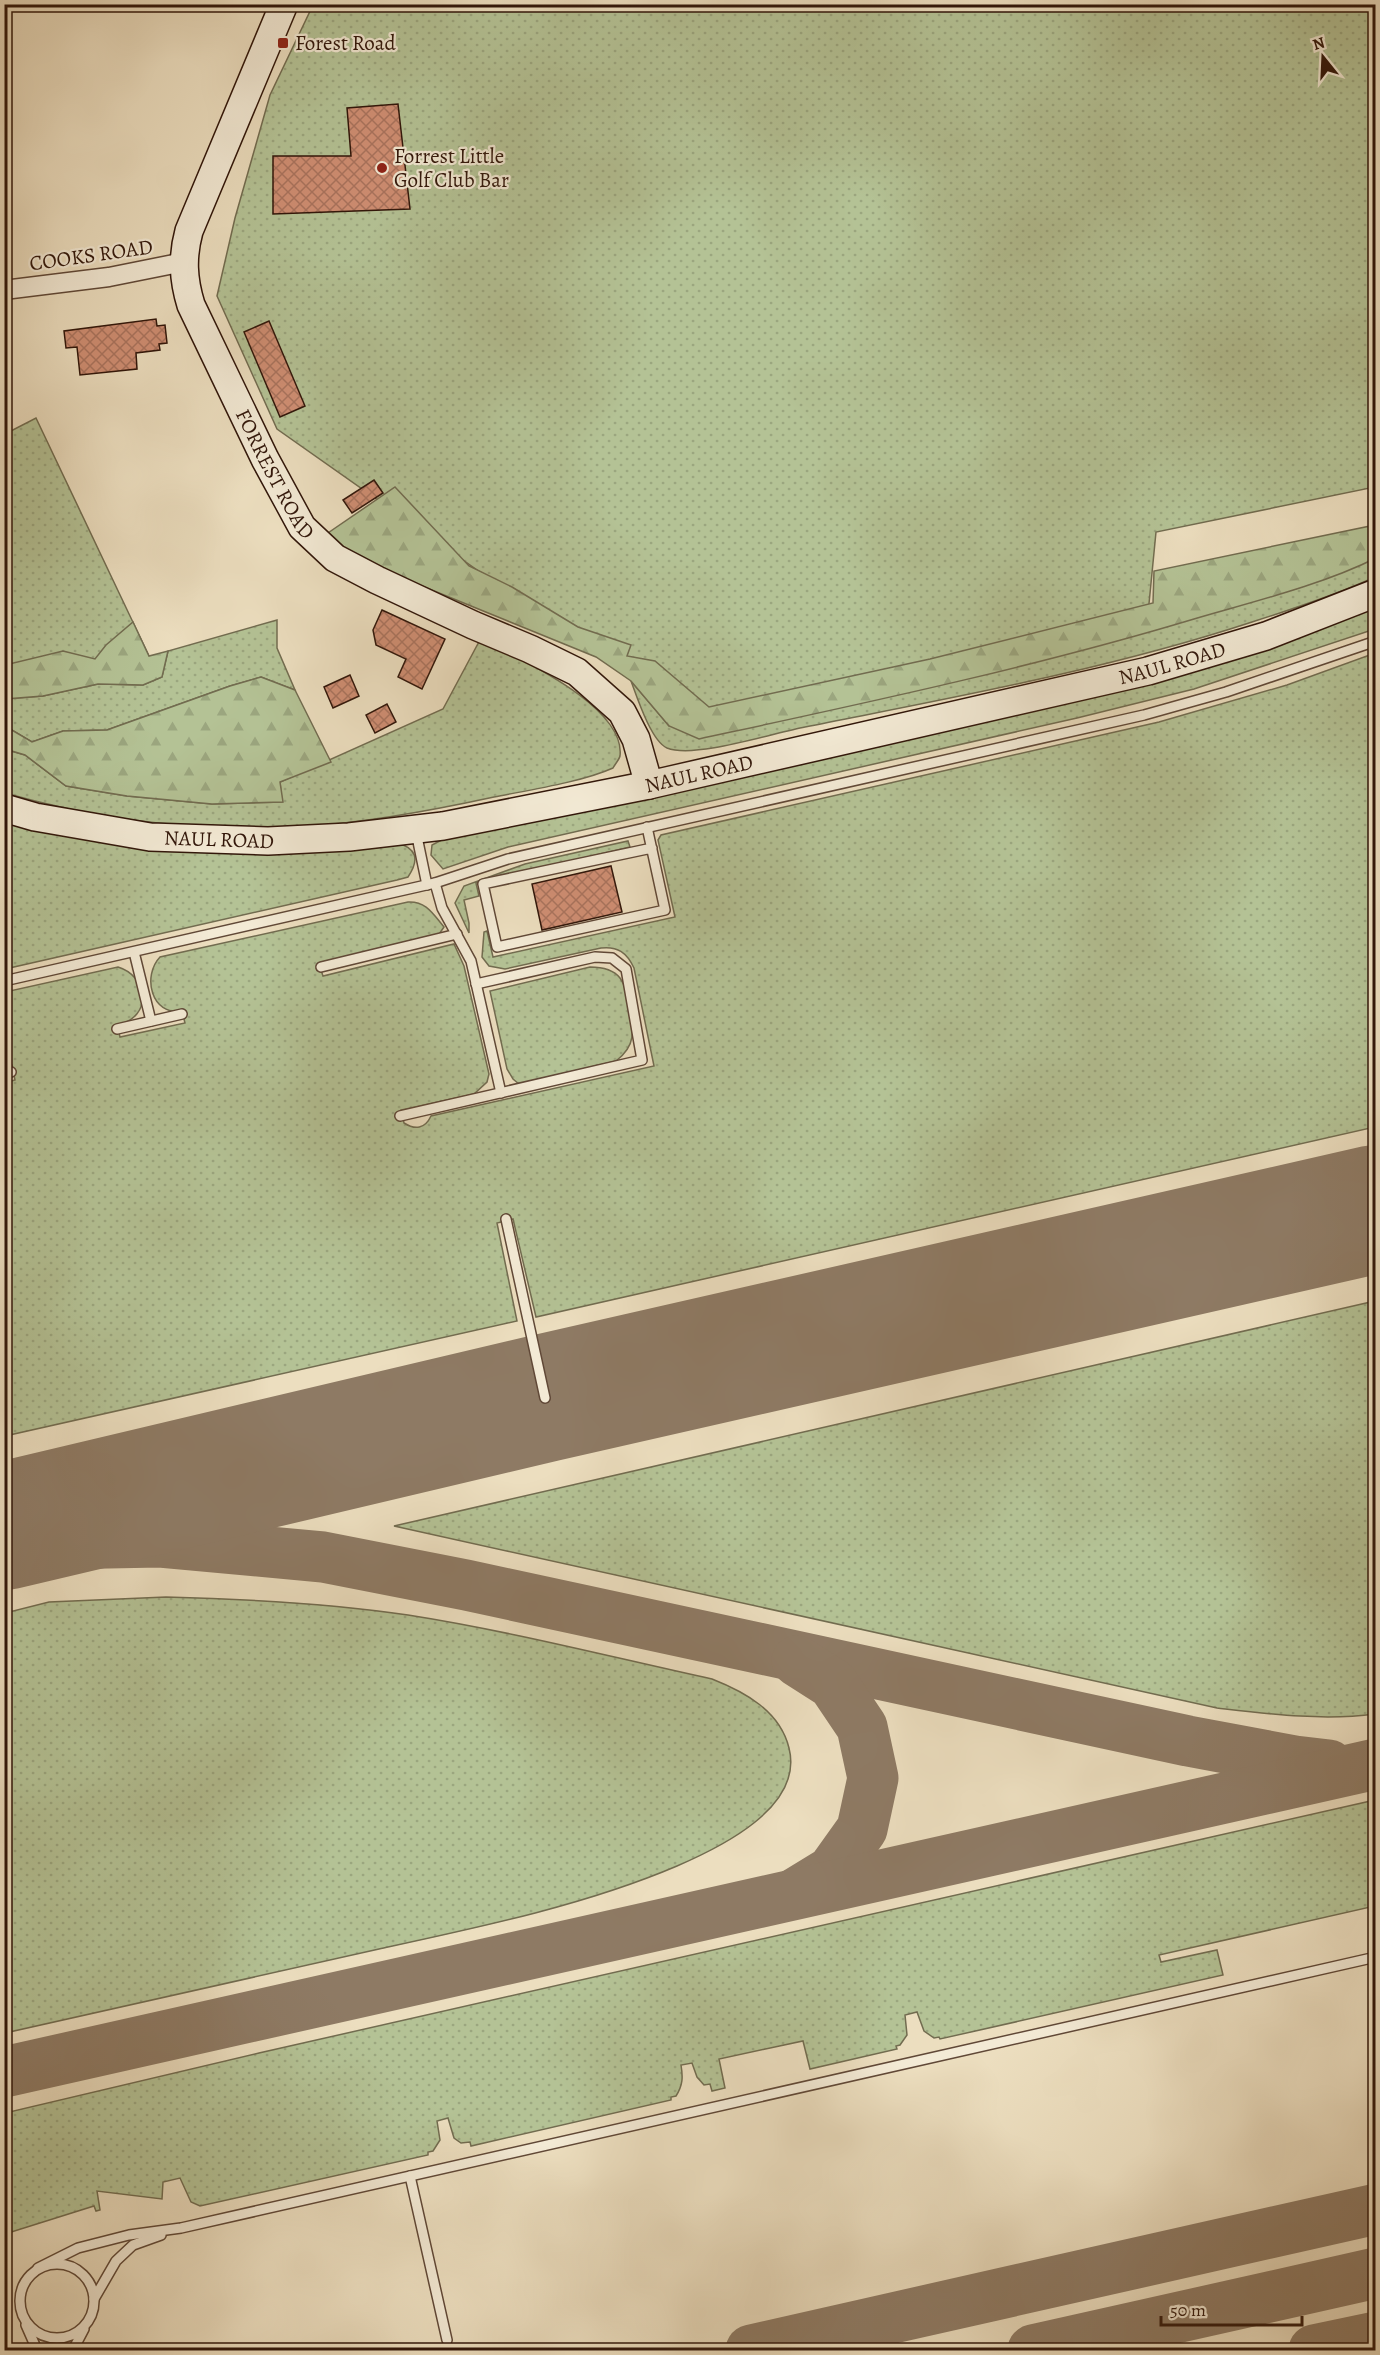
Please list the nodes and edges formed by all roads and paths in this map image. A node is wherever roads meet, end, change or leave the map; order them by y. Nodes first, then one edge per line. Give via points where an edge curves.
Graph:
1 (284, 4) edge
2 (184, 262) junction
3 (4, 290) edge
4 (1376, 593) edge
5 (1376, 641) edge
6 (649, 785) junction
7 (4, 808) edge
8 (647, 827) junction
9 (415, 829) junction
10 (652, 848) junction
11 (431, 884) junction
12 (457, 934) junction
13 (134, 952) junction
14 (321, 967) dead end
15 (4, 981) edge
16 (476, 984) junction
17 (182, 1014) dead end
18 (151, 1021) junction
19 (117, 1029) dead end
20 (501, 1093) junction
21 (399, 1116) dead end
22 (506, 1219) dead end
23 (545, 1398) dead end
24 (1376, 1957) edge
25 (410, 2176) junction
26 (181, 2228) junction
27 (38, 2268) junction
28 (94, 2299) junction
29 (24, 2320) junction
30 (88, 2322) junction
31 (447, 2340) dead end
32 (37, 2350) edge
33 (73, 2350) edge

1 - 2 street, FORREST ROAD via 189,231
2 - 3 street, COOKS ROAD via 109,277
2 - 6 street, FORREST ROAD via 184,283 192,305 265,459 310,536 335,558 377,580 577,672 622,712 636,739
4 - 6 street, NAUL ROAD via 1266,636 1148,671
5 - 8 lane via 1226,692 1144,715
6 - 9 street, NAUL ROAD
7 - 9 street, NAUL ROAD via 34,818 150,837 268,841
8 - 10 lane
8 - 11 lane via 508,859
9 - 11 lane via 420,857
10 - 10 lane via 665,910 497,947 483,885
11 - 12 lane
11 - 13 lane
12 - 14 lane
12 - 16 lane via 471,961
13 - 15 lane
13 - 18 lane
16 - 20 lane
16 - 20 lane via 595,957 612,958 626,969 642,1060
17 - 18 lane
18 - 19 lane
20 - 21 lane
22 - 23 lane
24 - 25 lane
25 - 26 lane
25 - 31 lane
26 - 27 lane via 129,2235 78,2248
26 - 28 lane via 133,2245 116,2261
27 - 28 lane via 59,2263 70,2265 87,2279
27 - 29 lane via 29,2275 19,2296
28 - 30 lane
29 - 30 lane via 38,2333 56,2339 74,2334
29 - 32 lane
30 - 33 lane

